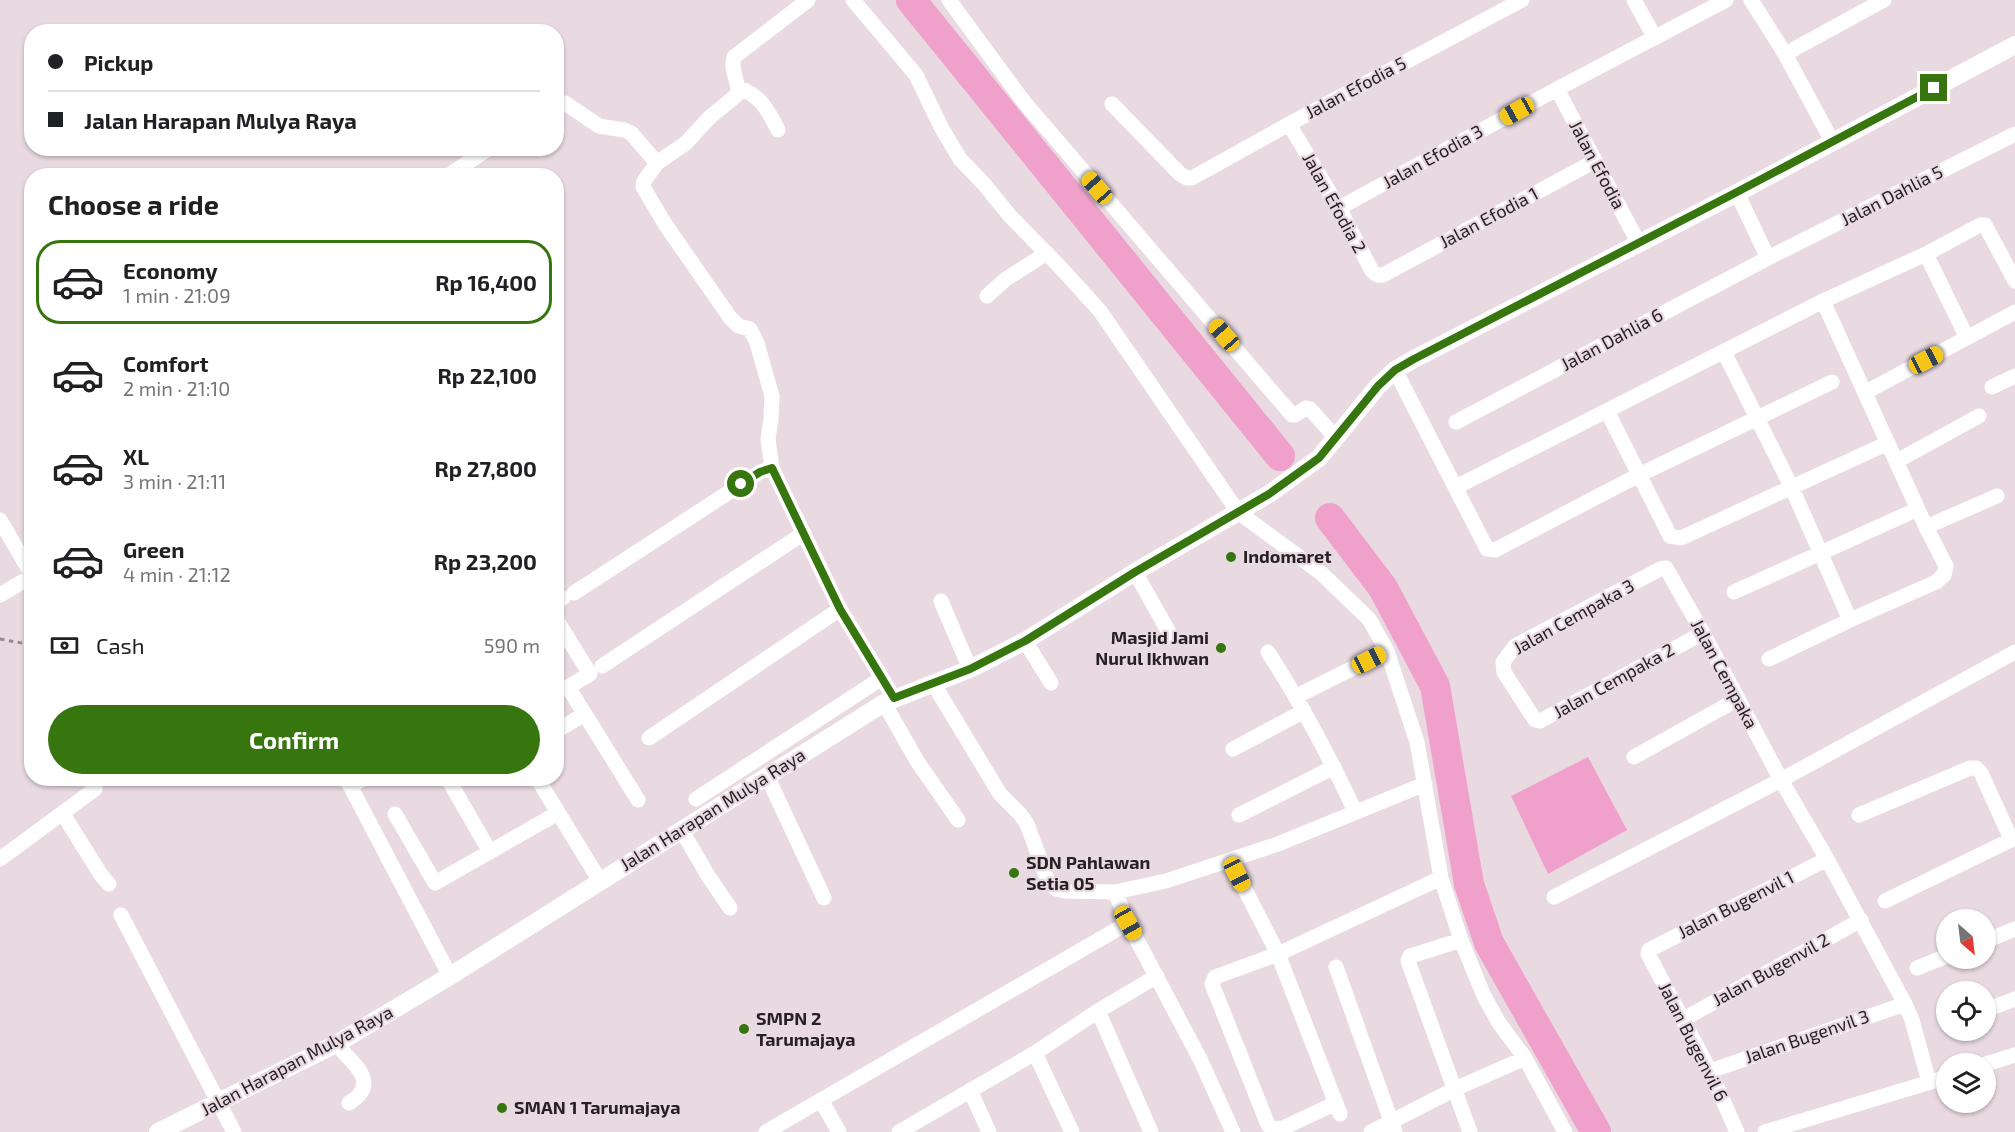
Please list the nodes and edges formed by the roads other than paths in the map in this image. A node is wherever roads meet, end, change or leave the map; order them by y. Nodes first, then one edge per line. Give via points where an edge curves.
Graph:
1 (808, 0) edge
2 (853, 0) edge
3 (948, 0) edge
4 (1521, 0) edge
5 (1634, 0) edge
6 (1726, 0) edge
7 (1752, 0) edge
8 (1884, 0) edge
9 (1655, 38) junction
10 (2015, 45) edge
11 (1785, 54) junction
12 (739, 88) junction
13 (1557, 89) junction
14 (564, 103) edge
15 (1112, 104) dead end
16 (1289, 124) junction
17 (778, 130) dead end
18 (2015, 134) edge
19 (1832, 141) junction
20 (477, 156) edge
21 (1596, 161) junction
22 (657, 163) junction
23 (460, 168) edge
24 (1737, 192) junction
25 (1339, 208) junction
26 (1638, 242) junction
27 (1047, 253) junction
28 (1926, 254) junction
29 (1768, 258) junction
30 (1383, 275) joint
31 (2015, 281) edge
32 (987, 296) dead end
33 (1823, 301) junction
34 (2015, 312) edge
35 (1967, 339) junction
36 (1724, 352) junction
37 (1395, 370) junction
38 (2015, 376) edge
39 (1832, 382) dead end
40 (1992, 387) dead end
41 (1866, 393) junction
42 (1607, 411) junction
43 (1979, 416) dead end
44 (1755, 418) junction
45 (1456, 422) dead end
46 (1336, 438) junction
47 (1888, 443) junction
48 (1897, 461) junction
49 (772, 468) junction
50 (1639, 475) junction
51 (1791, 486) junction
52 (1456, 487) junction
53 (1997, 496) dead end
54 (1918, 509) junction
55 (1238, 512) junction
56 (0, 520) edge
57 (1926, 527) junction
58 (804, 533) junction
59 (1821, 553) junction
60 (24, 561) edge
61 (1666, 568) joint
62 (1135, 572) junction
63 (24, 580) edge
64 (1734, 592) dead end
65 (0, 595) edge
66 (564, 598) edge
67 (941, 601) dead end
68 (840, 609) junction
69 (1850, 620) junction
70 (564, 632) edge
71 (1703, 633) junction
72 (1171, 636) dead end
73 (1025, 641) junction
74 (1387, 651) junction
75 (1268, 652) dead end
76 (2015, 652) edge
77 (1769, 658) dead end
78 (602, 666) dead end
79 (970, 669) junction
80 (882, 678) junction
81 (1509, 680) joint
82 (933, 683) junction
83 (1050, 683) dead end
84 (1297, 696) junction
85 (1738, 699) junction
86 (889, 701) junction
87 (1304, 711) junction
88 (585, 714) junction
89 (564, 726) edge
90 (649, 738) dead end
91 (1233, 749) dead end
92 (1634, 757) dead end
93 (1334, 767) junction
94 (767, 776) junction
95 (1781, 780) junction
96 (1425, 784) junction
97 (356, 786) edge
98 (452, 786) edge
99 (542, 786) edge
100 (95, 789) dead end
101 (696, 799) dead end
102 (638, 800) dead end
103 (1355, 811) junction
104 (558, 813) junction
105 (63, 814) junction
106 (395, 814) dead end
107 (1239, 814) dead end
108 (1859, 815) dead end
109 (958, 820) dead end
110 (682, 831) junction
111 (2013, 839) edge
112 (490, 852) junction
113 (0, 859) edge
114 (1827, 859) junction
115 (1237, 874) dead end
116 (1441, 878) junction
117 (600, 881) junction
118 (109, 884) dead end
119 (1115, 892) junction
120 (1554, 897) dead end
121 (824, 898) dead end
122 (1886, 902) dead end
123 (730, 908) dead end
124 (121, 915) dead end
125 (1861, 920) junction
126 (1128, 923) junction
127 (2015, 929) edge
128 (1996, 937) edge
129 (1461, 940) junction
130 (1278, 954) junction
131 (1648, 954) joint
132 (1936, 960) edge
133 (1336, 967) dead end
134 (1917, 968) dead end
135 (450, 976) junction
136 (1157, 976) junction
137 (2015, 999) edge
138 (1905, 1004) junction
139 (1996, 1006) edge
140 (1098, 1011) junction
141 (1682, 1020) junction
142 (336, 1044) junction
143 (1035, 1053) junction
144 (2015, 1055) edge
145 (1525, 1059) junction
146 (1996, 1061) edge
147 (1710, 1071) junction
148 (1936, 1080) edge
149 (1929, 1082) junction
150 (1455, 1089) junction
151 (970, 1090) junction
152 (821, 1100) junction
153 (220, 1103) junction
154 (349, 1103) dead end
155 (1394, 1127) edge
156 (915, 1128) edge
157 (158, 1132) edge
158 (234, 1132) edge
159 (766, 1132) edge
160 (839, 1132) edge
161 (899, 1132) edge
162 (989, 1132) edge
163 (1072, 1132) edge
164 (1151, 1132) edge
165 (1233, 1132) edge
166 (1371, 1132) edge
167 (1470, 1132) edge
168 (1565, 1132) edge
169 (1736, 1132) edge
170 (1765, 1132) edge

1 - 12 street via 734,57 732,67
2 - 27 street via 916,75 960,159
3 - 46 street via 1024,102 1293,415 1310,409
4 - 16 street, Jalan Efodia 5
5 - 9 street
6 - 9 street, Jalan Efodia 3
7 - 11 street
8 - 11 street
9 - 13 street, Jalan Efodia 3
10 - 19 street
11 - 19 street
12 - 17 street via 761,102
12 - 22 street via 737,96 686,143
13 - 21 street, Jalan Efodia
13 - 25 street, Jalan Efodia 3
14 - 22 street via 599,126 631,134
15 - 16 street, Jalan Efodia 5 via 1187,178
16 - 25 street, Jalan Efodia 2
18 - 29 street, Jalan Dahlia 5
19 - 24 street
20 - 23 street
21 - 26 street, Jalan Efodia
21 - 30 street, Jalan Efodia 1
22 - 49 street via 643,187 731,319 750,330 755,338 772,396 768,439
24 - 26 street
24 - 29 street
25 - 30 street, Jalan Efodia 2 via 1372,271
26 - 37 street
27 - 32 street
27 - 55 street via 1100,311
28 - 31 street via 1983,225
28 - 33 street
28 - 35 street
29 - 45 street, Jalan Dahlia 6
33 - 36 street
33 - 41 street
34 - 35 street
35 - 41 street
36 - 42 street
36 - 44 street
37 - 46 street
37 - 52 street
38 - 40 street
39 - 44 street
41 - 47 street
42 - 50 street
42 - 52 street
43 - 48 street
44 - 50 street
44 - 51 street
46 - 55 street, Jalan Harapan Mulya Raya via 1319,458
47 - 48 street
47 - 51 street
48 - 54 street
49 - 58 street
49 - 66 street
50 - 51 street via 1670,536 1676,538
50 - 52 street via 1495,550 1487,549
51 - 59 street
53 - 57 street
54 - 57 street
54 - 59 street
55 - 62 street, Jalan Harapan Mulya Raya
55 - 74 street via 1322,573 1369,619
56 - 60 street
57 - 69 street via 1946,566 1944,575
58 - 68 street
58 - 78 street
59 - 64 street
59 - 69 street
61 - 71 street, Jalan Cempaka
61 - 81 street, Jalan Cempaka 3 via 1515,646 1503,662
62 - 72 street
62 - 73 street, Jalan Harapan Mulya Raya
63 - 65 street
67 - 79 street
68 - 80 street
68 - 90 street
69 - 77 street
70 - 88 street via 590,674 568,687
71 - 81 street, Jalan Cempaka 2 via 1540,720 1535,720
71 - 85 street, Jalan Cempaka
73 - 79 street, Jalan Harapan Mulya Raya
73 - 83 street
74 - 84 street
74 - 96 street via 1417,742
75 - 84 street
76 - 95 street
79 - 82 street, Jalan Harapan Mulya Raya
80 - 86 street
80 - 101 street
82 - 86 street, Jalan Harapan Mulya Raya
82 - 119 street via 1000,794 1027,824 1048,881 1065,891
84 - 87 street
85 - 92 street
85 - 95 street, Jalan Cempaka
86 - 94 street, Jalan Harapan Mulya Raya
86 - 109 street via 917,761
87 - 91 street
87 - 93 street
88 - 89 street
88 - 102 street
93 - 103 street
93 - 107 street
94 - 110 street, Jalan Harapan Mulya Raya
94 - 121 street
95 - 114 street, Jalan Cempaka
95 - 120 street
96 - 103 street
96 - 116 street
97 - 135 street
98 - 112 street
99 - 104 street
100 - 105 street
103 - 119 street via 1233,860
104 - 112 street
104 - 117 street
105 - 113 street
105 - 118 street
106 - 112 street via 435,883
108 - 111 street via 1976,768
110 - 117 street, Jalan Harapan Mulya Raya
110 - 123 street
111 - 122 street
114 - 125 street, Jalan Cempaka
114 - 131 street, Jalan Bugenvil 1 via 1652,948
115 - 130 street
116 - 129 street
116 - 130 street
117 - 135 street, Jalan Harapan Mulya Raya
119 - 126 street
124 - 153 street
125 - 138 street, Jalan Cempaka
125 - 141 street, Jalan Bugenvil 2
126 - 136 street
126 - 152 street
127 - 128 street
129 - 145 street via 1484,996
129 - 150 street via 1410,956 1408,961
130 - 130 street via 1215,977 1212,984 1268,1125 1274,1129 1338,1109
131 - 141 street, Jalan Bugenvil 6
132 - 134 street
133 - 155 street
135 - 142 street, Jalan Harapan Mulya Raya
136 - 140 street
136 - 165 street
137 - 139 street
138 - 147 street, Jalan Bugenvil 3
138 - 149 street, Jalan Cempaka
140 - 143 street
140 - 164 street
141 - 147 street, Jalan Bugenvil 6
142 - 153 street, Jalan Harapan Mulya Raya
142 - 154 street via 364,1076 364,1089
143 - 151 street
143 - 163 street
144 - 146 street
145 - 150 street
145 - 168 street
147 - 169 street, Jalan Bugenvil 6
148 - 149 street
149 - 170 street
150 - 155 street
150 - 167 street
151 - 156 street
151 - 162 street
152 - 159 street
152 - 160 street
153 - 157 street, Jalan Harapan Mulya Raya
153 - 158 street
155 - 166 street
156 - 161 street

